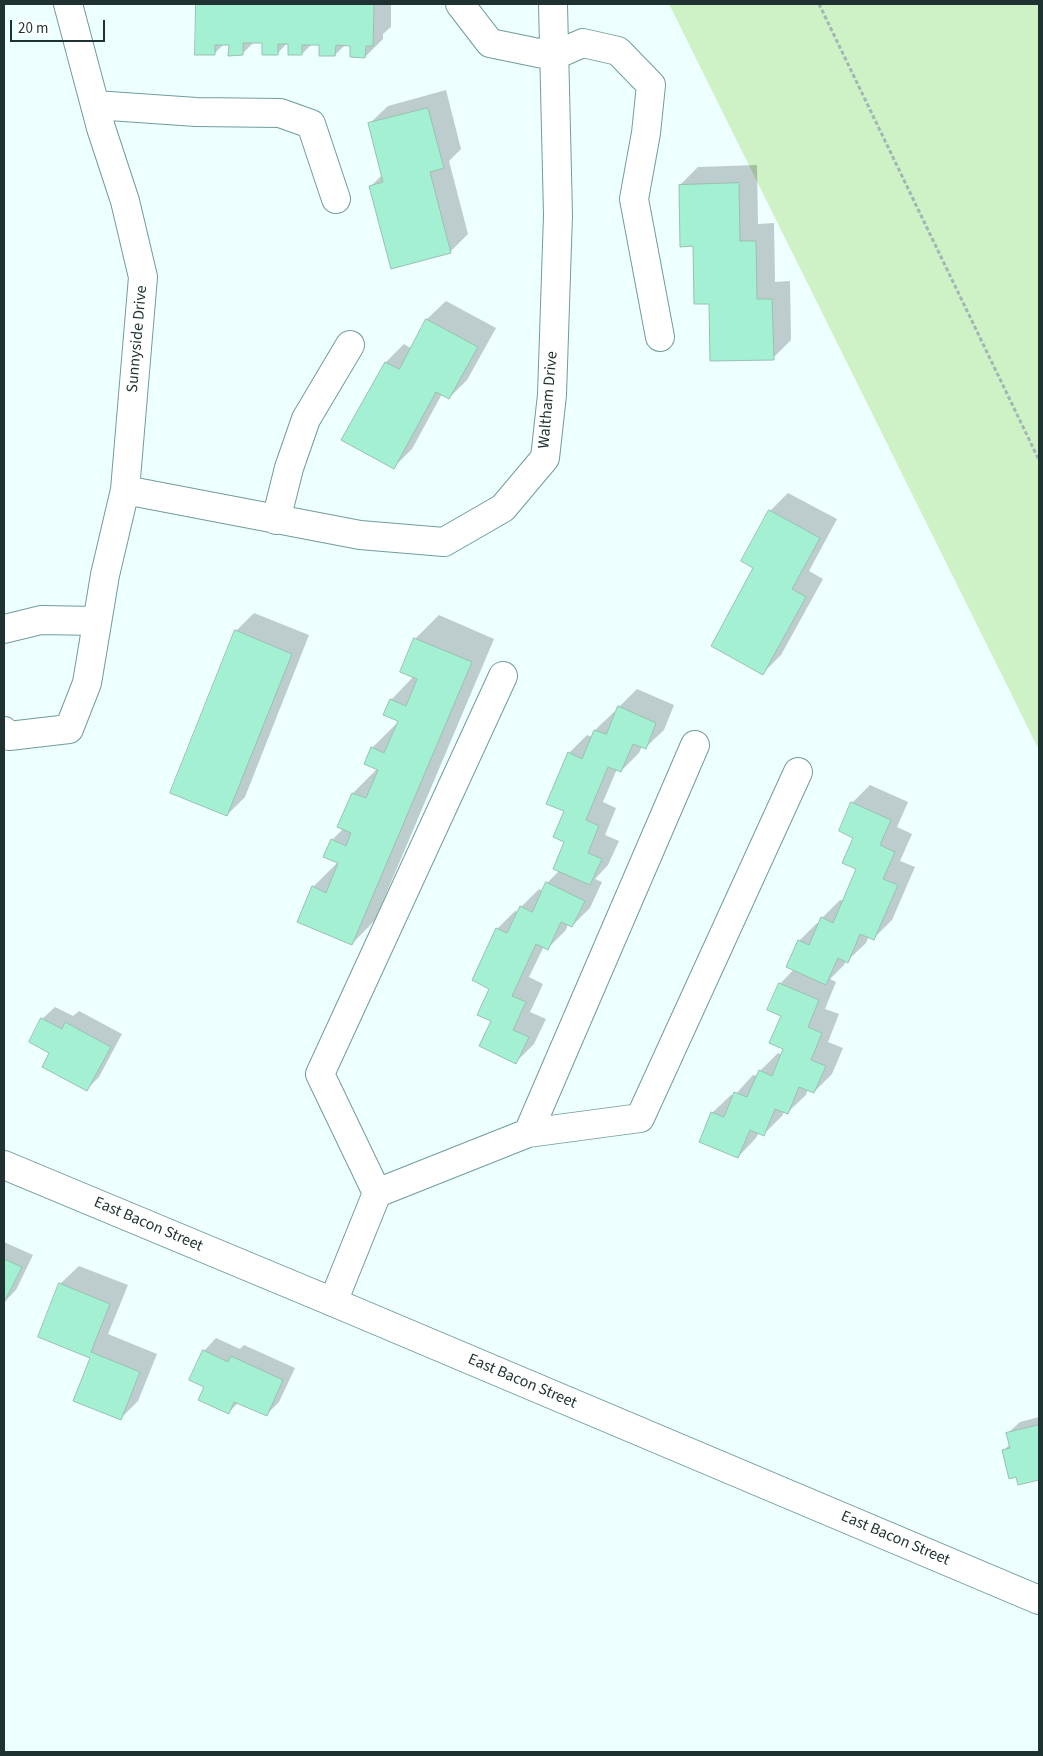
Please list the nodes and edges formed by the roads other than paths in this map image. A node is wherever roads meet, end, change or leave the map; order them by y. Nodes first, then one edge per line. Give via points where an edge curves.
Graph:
1 (68, 4) edge
2 (460, 4) edge
3 (553, 4) edge
4 (553, 56) junction
5 (95, 105) junction
6 (336, 199) dead end
7 (660, 337) dead end
8 (350, 345) dead end
9 (125, 490) junction
10 (276, 520) junction
11 (96, 622) junction
12 (4, 630) edge
13 (503, 676) dead end
14 (4, 731) edge
15 (695, 745) dead end
16 (798, 772) dead end
17 (528, 1133) junction
18 (4, 1165) edge
19 (377, 1193) junction
20 (333, 1302) junction
21 (1039, 1600) edge

1 - 5 street, Sunnyside Drive
2 - 4 street via 490,43
3 - 4 street, Waltham Drive
4 - 7 street via 583,44 618,51 650,85 646,133 634,199
4 - 10 street, Waltham Drive via 558,215 552,395 545,458 503,508 444,542 360,535
5 - 6 street via 196,112 280,113 311,124
5 - 9 street, Sunnyside Drive via 125,201 143,276
8 - 10 street via 306,419
9 - 10 street, Waltham Drive
9 - 11 street, Sunnyside Drive
11 - 12 street via 41,620
11 - 14 street, Sunnyside Drive via 87,683 69,729 9,736
13 - 19 street via 320,1074
15 - 17 street
16 - 17 street via 640,1118
17 - 19 street
18 - 20 street, East Bacon Street
19 - 20 street
20 - 21 street, East Bacon Street

